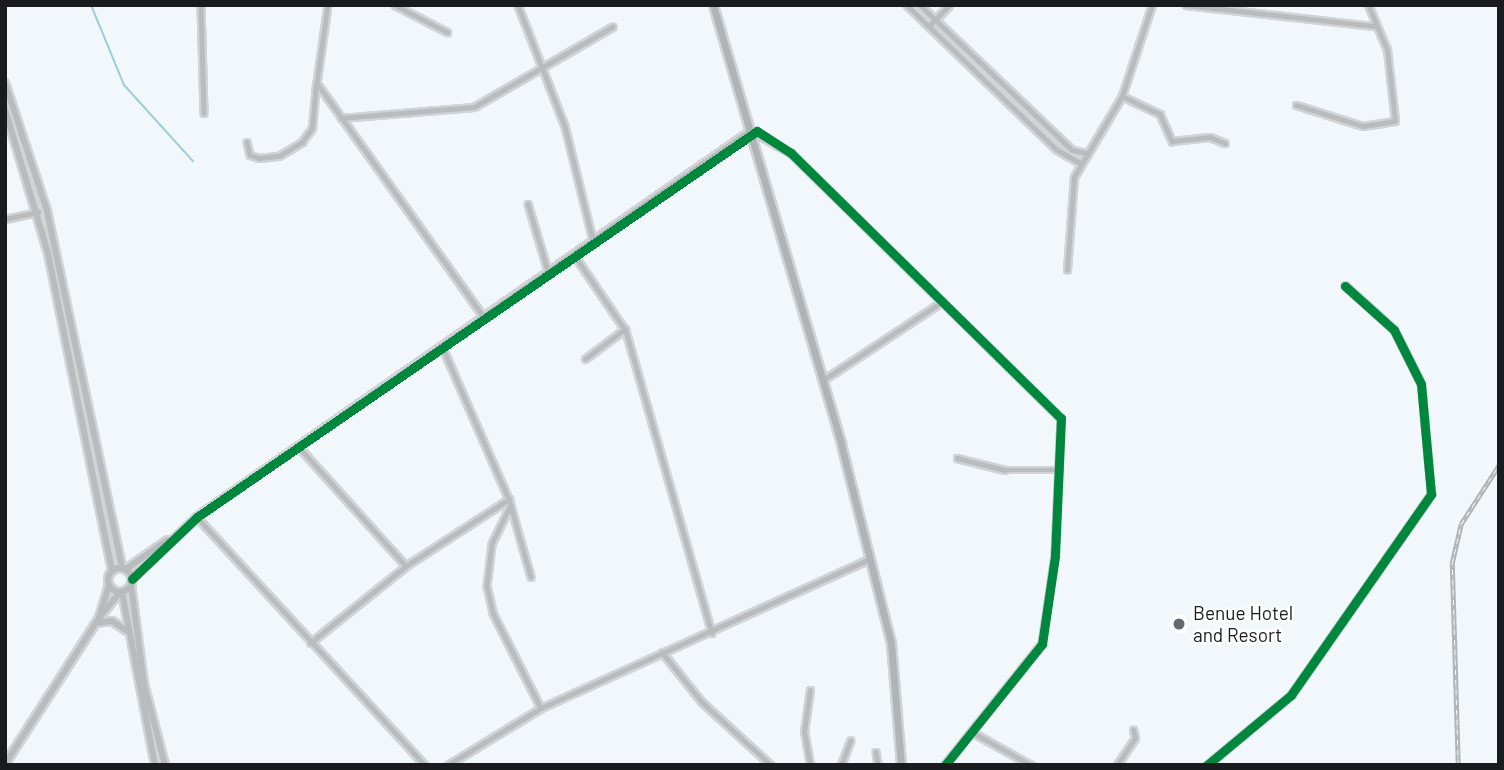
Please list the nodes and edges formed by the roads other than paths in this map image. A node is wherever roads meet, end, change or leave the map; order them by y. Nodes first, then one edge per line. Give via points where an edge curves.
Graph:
1 (201, 5) edge
2 (328, 5) edge
3 (395, 5) edge
4 (517, 5) edge
5 (713, 5) edge
6 (920, 5) edge
7 (949, 5) edge
8 (1152, 5) edge
9 (1186, 5) edge
10 (1368, 5) edge
11 (909, 6) edge
12 (935, 19) junction
13 (929, 26) junction
14 (1374, 26) junction
15 (612, 27) dead end
16 (447, 33) dead end
17 (542, 66) junction
18 (5, 83) edge
19 (317, 83) junction
20 (1004, 86) junction
21 (999, 91) junction
22 (1122, 96) junction
23 (1296, 105) dead end
24 (5, 109) edge
25 (204, 113) dead end
26 (341, 118) junction
27 (751, 131) junction
28 (247, 142) dead end
29 (1225, 143) dead end
30 (1087, 153) junction
31 (1080, 163) junction
32 (528, 204) dead end
33 (38, 212) junction
34 (5, 219) edge
35 (593, 242) junction
36 (575, 256) junction
37 (1067, 270) dead end
38 (549, 274) junction
39 (1345, 286) dead end
40 (942, 302) junction
41 (484, 317) junction
42 (625, 329) junction
43 (442, 346) junction
44 (585, 359) dead end
45 (822, 381) junction
46 (298, 446) junction
47 (957, 458) dead end
48 (1060, 470) junction
49 (510, 502) junction
50 (197, 517) junction
51 (173, 537) junction
52 (870, 559) junction
53 (406, 566) junction
54 (124, 569) junction
55 (111, 571) junction
56 (531, 578) dead end
57 (131, 582) junction
58 (109, 585) junction
59 (121, 592) junction
60 (97, 620) junction
61 (127, 631) junction
62 (712, 632) junction
63 (310, 643) junction
64 (662, 652) junction
65 (810, 690) dead end
66 (541, 708) junction
67 (1133, 730) dead end
68 (972, 732) junction
69 (850, 741) dead end
70 (876, 752) dead end
71 (5, 764) edge
72 (155, 765) edge
73 (165, 765) edge
74 (425, 765) edge
75 (448, 765) edge
76 (771, 765) edge
77 (810, 765) edge
78 (841, 765) edge
79 (878, 765) edge
80 (901, 765) edge
81 (945, 765) edge
82 (1031, 765) edge
83 (1117, 765) edge
84 (1207, 765) edge

1 - 25 street
2 - 19 street
3 - 16 street
4 - 17 street
5 - 27 main road
6 - 12 street
7 - 12 street
8 - 22 street
9 - 14 street
10 - 14 street
11 - 13 street
12 - 13 street
12 - 20 street
13 - 21 street
14 - 23 street via 1396,87 1394,122 1363,127
15 - 17 street
17 - 26 street via 460,111
17 - 35 street via 565,126
18 - 54 street via 47,211
19 - 26 street
19 - 28 street via 312,128 302,142 279,156 259,158 250,155
20 - 21 street
20 - 30 street via 1072,150
21 - 31 street via 1066,158
22 - 29 street via 1160,114 1172,141 1210,137
22 - 30 street
24 - 33 street
26 - 41 street
27 - 35 street
27 - 40 street via 791,153
27 - 45 main road
30 - 31 street
31 - 37 street
32 - 38 street
33 - 34 street
33 - 55 street
35 - 36 street
36 - 38 street
36 - 42 street
38 - 41 street
39 - 84 street via 1394,330 1421,384 1431,494 1291,695
40 - 45 street
40 - 48 street via 1055,407 1061,418
41 - 43 street
42 - 44 street
42 - 62 street
43 - 46 street
43 - 49 street
45 - 52 main road
46 - 50 street
46 - 53 street
47 - 48 street via 1005,470
48 - 68 street via 1044,637 1036,658
49 - 53 street
49 - 56 street
49 - 66 street via 492,544 487,586 498,623
50 - 51 street
50 - 63 street
51 - 54 street
51 - 57 street
52 - 62 street
52 - 80 main road via 897,681
53 - 63 street
54 - 55 street
54 - 57 street
55 - 58 street
57 - 59 street
57 - 73 street via 144,684
58 - 59 street
58 - 60 street
59 - 60 street
59 - 61 street
60 - 61 street via 112,621
60 - 71 street
61 - 72 street
62 - 64 street
63 - 74 street
64 - 66 street
64 - 76 street via 702,702
65 - 77 street via 804,732
66 - 75 street
67 - 83 street
68 - 81 street
68 - 82 street
69 - 78 street
70 - 79 street

